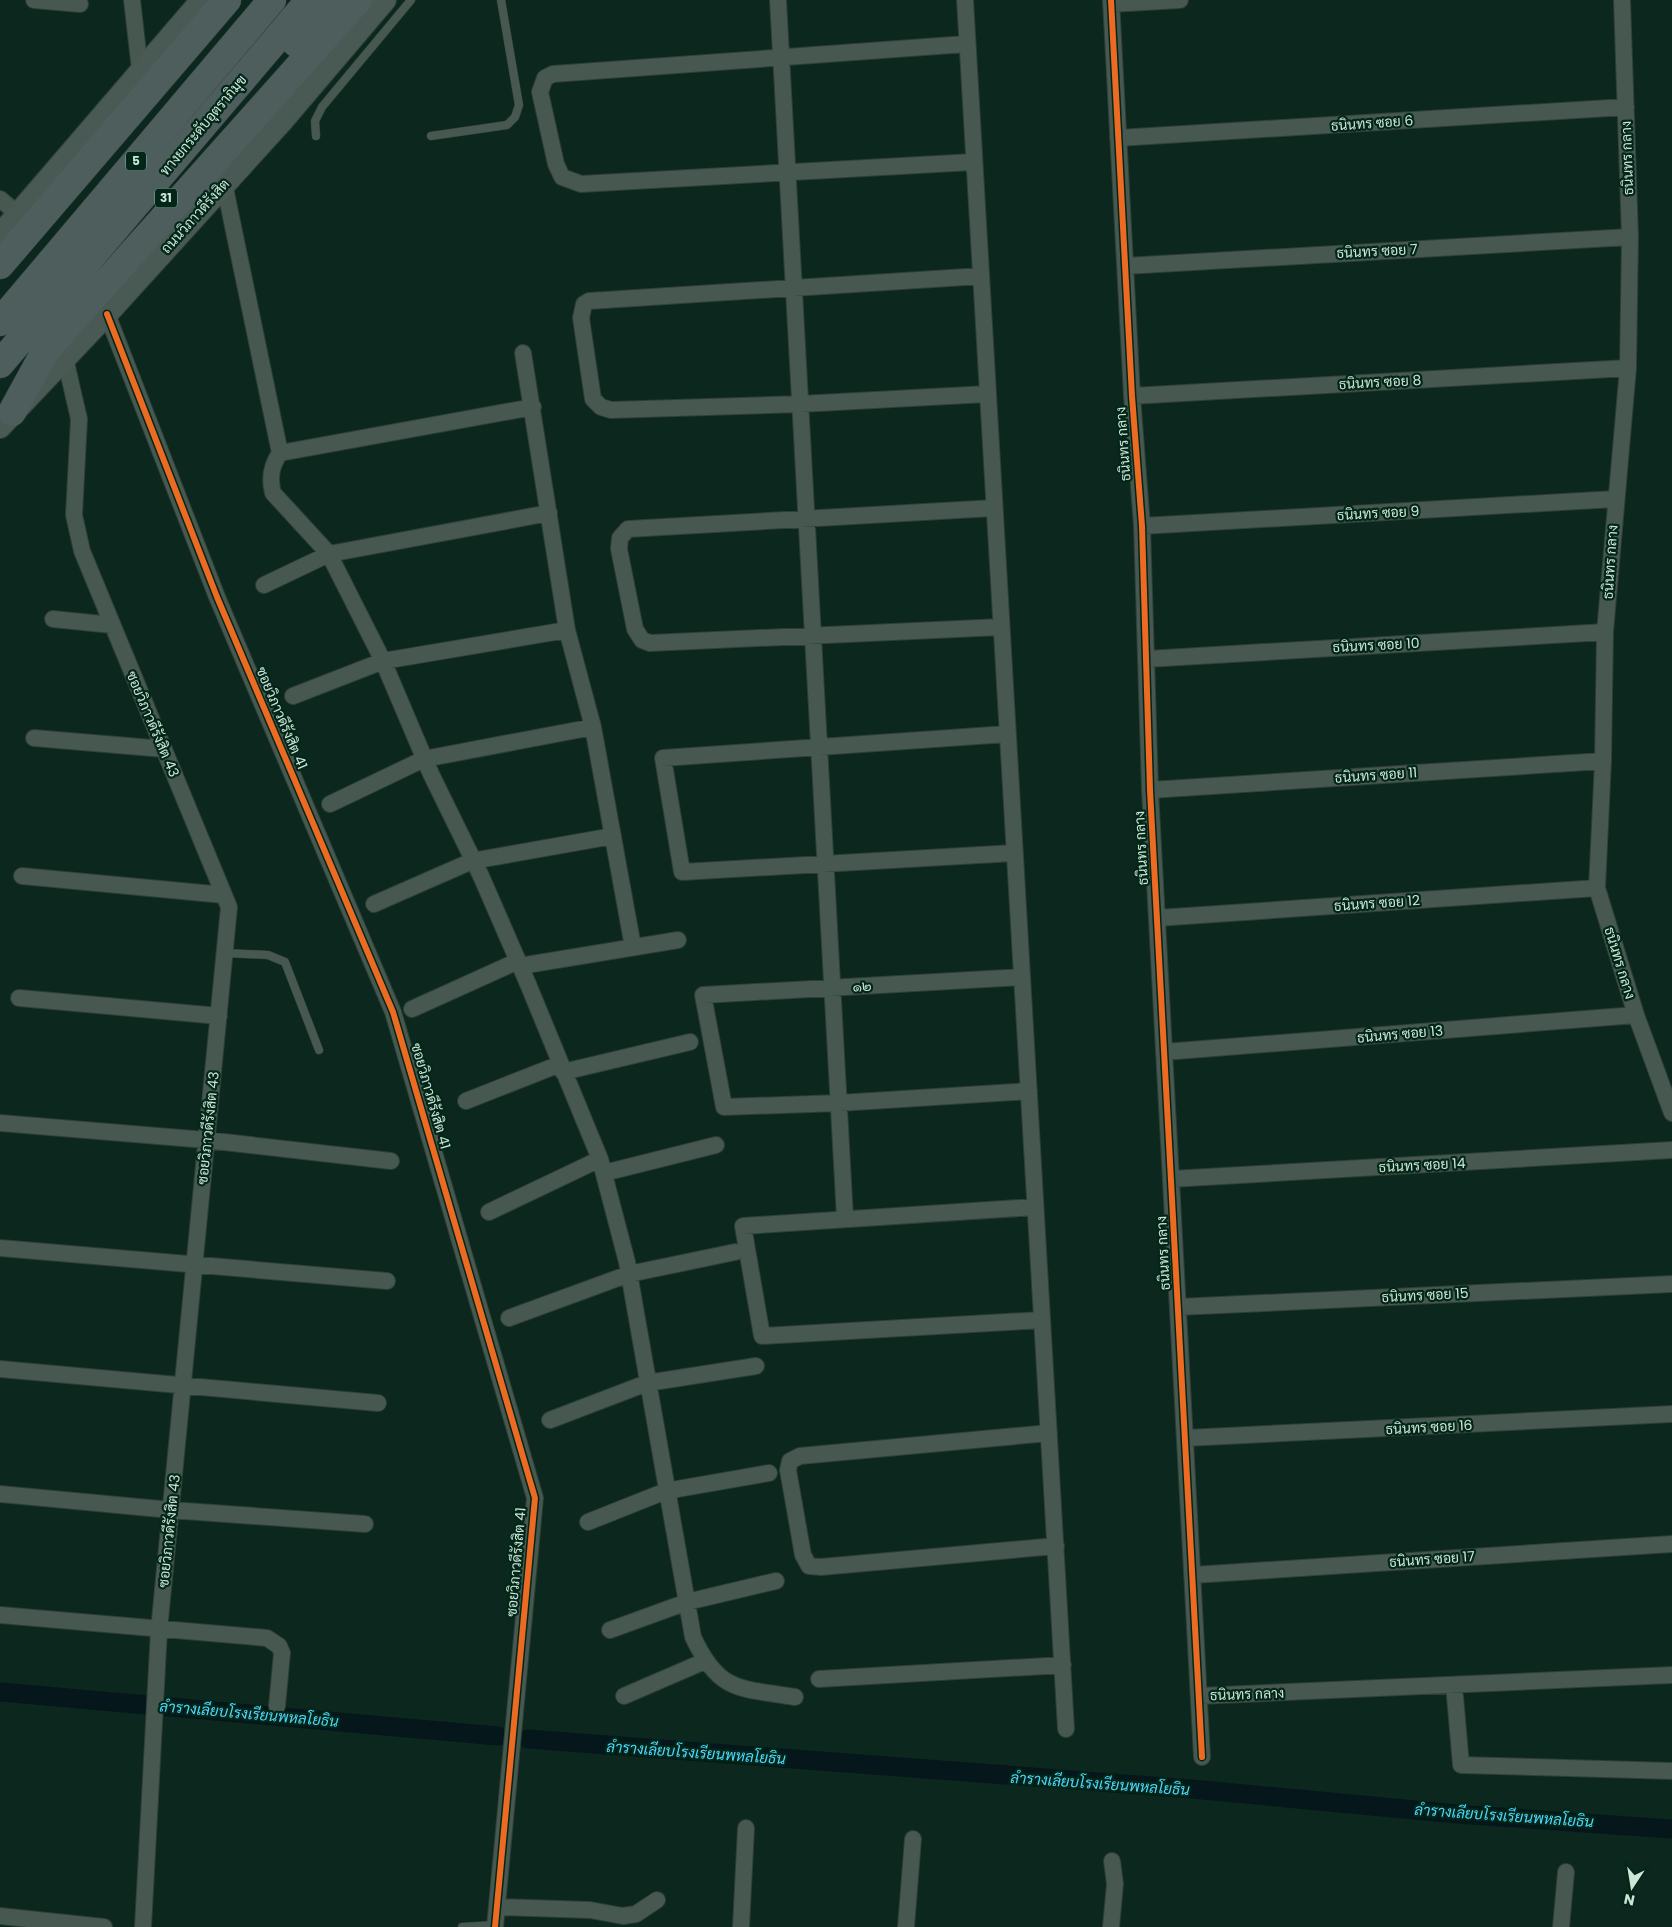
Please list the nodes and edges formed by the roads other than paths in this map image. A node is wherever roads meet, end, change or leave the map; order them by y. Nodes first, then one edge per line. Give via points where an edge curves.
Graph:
1 (34, 0) edge
2 (132, 0) edge
3 (202, 0) edge
4 (227, 0) edge
5 (250, 0) edge
6 (272, 0) edge
7 (310, 0) edge
8 (332, 0) edge
9 (358, 0) edge
10 (385, 0) edge
11 (411, 0) edge
12 (500, 0) edge
13 (778, 0) edge
14 (965, 0) edge
15 (1180, 0) edge
16 (1622, 0) edge
17 (1111, 2) edge
18 (80, 4) dead end
19 (966, 44) junction
20 (781, 56) junction
21 (140, 70) junction
22 (1626, 107) junction
23 (316, 136) dead end
24 (431, 136) dead end
25 (1118, 138) junction
26 (973, 162) junction
27 (222, 171) junction
28 (787, 174) junction
29 (0, 198) edge
30 (18, 214) junction
31 (0, 235) edge
32 (1630, 237) junction
33 (0, 265) edge
34 (1125, 266) junction
35 (981, 276) junction
36 (794, 287) junction
37 (0, 293) edge
38 (107, 314) junction
39 (0, 322) edge
40 (523, 353) dead end
41 (65, 358) junction
42 (0, 364) edge
43 (1628, 368) junction
44 (987, 394) junction
45 (1132, 396) junction
46 (800, 404) junction
47 (533, 407) junction
48 (4, 411) edge
49 (280, 452) junction
50 (1615, 499) junction
51 (994, 508) junction
52 (549, 513) junction
53 (807, 519) junction
54 (1142, 526) junction
55 (329, 554) junction
56 (264, 585) dead end
57 (52, 619) dead end
58 (112, 625) junction
59 (1001, 627) junction
60 (567, 630) junction
61 (1605, 632) junction
62 (813, 637) junction
63 (1148, 659) junction
64 (383, 661) junction
65 (293, 696) dead end
66 (593, 727) junction
67 (1007, 734) junction
68 (34, 738) dead end
69 (820, 746) junction
70 (164, 749) junction
71 (424, 759) junction
72 (1603, 761) junction
73 (1150, 790) junction
74 (330, 804) dead end
75 (613, 836) junction
76 (1014, 853) junction
77 (472, 861) junction
78 (826, 864) junction
79 (22, 876) dead end
80 (1597, 888) junction
81 (224, 895) junction
82 (374, 904) dead end
83 (1157, 918) junction
84 (678, 940) dead end
85 (633, 948) junction
86 (225, 953) junction
87 (519, 964) junction
88 (1022, 977) junction
89 (833, 987) junction
90 (18, 998) dead end
91 (412, 1009) dead end
92 (1636, 1015) junction
93 (219, 1016) junction
94 (690, 1042) dead end
95 (319, 1050) dead end
96 (1164, 1052) junction
97 (562, 1068) junction
98 (1029, 1091) junction
99 (466, 1101) dead end
100 (839, 1103) junction
101 (1672, 1113) edge
102 (0, 1123) edge
103 (206, 1140) junction
104 (716, 1145) dead end
105 (1672, 1150) edge
106 (391, 1161) dead end
107 (602, 1166) junction
108 (1171, 1179) junction
109 (1036, 1207) junction
110 (489, 1212) dead end
111 (845, 1218) junction
112 (0, 1248) edge
113 (735, 1252) dead end
114 (195, 1265) junction
115 (629, 1274) junction
116 (387, 1281) dead end
117 (1672, 1284) edge
118 (1178, 1307) junction
119 (509, 1318) dead end
120 (1042, 1320) junction
121 (756, 1366) dead end
122 (0, 1369) edge
123 (647, 1383) junction
124 (183, 1384) junction
125 (378, 1403) dead end
126 (1672, 1414) edge
127 (550, 1420) dead end
128 (1049, 1433) junction
129 (1186, 1438) junction
130 (769, 1473) dead end
131 (666, 1491) junction
132 (0, 1494) edge
133 (171, 1510) junction
134 (588, 1522) dead end
135 (365, 1524) dead end
136 (1672, 1544) edge
137 (1056, 1546) junction
138 (1193, 1575) junction
139 (776, 1581) dead end
140 (687, 1602) junction
141 (0, 1615) edge
142 (159, 1630) junction
143 (610, 1630) dead end
144 (705, 1661) junction
145 (1063, 1665) junction
146 (1672, 1675) edge
147 (819, 1679) dead end
148 (1454, 1685) junction
149 (624, 1696) dead end
150 (1199, 1696) junction
151 (795, 1697) dead end
152 (278, 1706) dead end
153 (1066, 1730) dead end
154 (1202, 1757) dead end
155 (1672, 1771) edge
156 (746, 1828) dead end
157 (913, 1839) dead end
158 (1112, 1860) dead end
159 (1566, 1872) dead end
160 (658, 1900) dead end
161 (497, 1907) junction
162 (0, 1916) edge
163 (495, 1926) edge
164 (104, 1927) edge
165 (143, 1927) edge
166 (462, 1927) edge
167 (740, 1927) edge
168 (906, 1927) edge
169 (1111, 1927) edge
170 (1561, 1927) edge

1 - 18 street
2 - 21 street
3 - 21 main road
4 - 33 highway
5 - 37 highway
6 - 39 highway, ทางยกระดับอุตราภิมุข / 5
7 - 42 highway, ทางยกระดับอุตราภิมุข / 5
8 - 48 highway, 31
9 - 27 highway, 31
10 - 27 main road, ถนนวิภาวดีรังสิต / 31 via 283,120
11 - 23 lane via 322,107 315,121
12 - 24 lane via 516,87 516,117 507,125
13 - 20 street
14 - 19 street
15 - 17 street
16 - 22 street, ธนินทร กลาง
17 - 25 street, ธนินทร กลาง
19 - 20 street
19 - 26 street
20 - 28 street
20 - 28 street via 553,74 545,78 540,92 556,164 562,177 570,182
21 - 30 main road
22 - 25 street, ธนินทร ซอย 6
22 - 32 street, ธนินทร กลาง
25 - 34 street, ธนินทร กลาง
26 - 28 street
26 - 35 street
27 - 38 main road, ถนนวิภาวดีรังสิต / 31
27 - 48 highway, 31 via 46,350
27 - 49 street
28 - 36 street
29 - 30 street
30 - 31 main road
32 - 34 street, ธนินทร ซอย 7
32 - 43 street, ธนินทร กลาง
34 - 45 street, ธนินทร กลาง
35 - 36 street
35 - 44 street
36 - 46 street
36 - 46 street via 589,301 584,304 581,318 593,399 601,407 622,412
38 - 41 main road, ถนนวิภาวดีรังสิต / 31
38 - 161 street, ซอยวิภาวดีรังสิต 41 via 218,597 393,1012 535,1498
40 - 47 street
41 - 48 main road, ถนนวิภาวดีรังสิต / 31
41 - 58 street, ซอยวิภาวดีรังสิต 43 via 79,419 74,515 82,551
43 - 45 street, ธนินทร ซอย 8
43 - 50 street, ธนินทร กลาง
44 - 46 street
44 - 51 street
45 - 54 street, ธนินทร กลาง
46 - 53 street
47 - 49 street
47 - 52 street
49 - 55 street via 271,472 273,493
50 - 54 street, ธนินทร ซอย 9
50 - 61 street, ธนินทร กลาง
51 - 53 street
51 - 59 street
52 - 55 street
52 - 60 street
53 - 62 street
53 - 62 street via 628,529 620,538 619,548 635,629 642,640 661,644
54 - 63 street, ธนินทร กลาง
55 - 56 street
55 - 64 street
57 - 58 street
58 - 70 street, ซอยวิภาวดีรังสิต 43
59 - 62 street
59 - 67 street
60 - 64 street
60 - 66 street
61 - 63 street, ธนินทร ซอย 10
61 - 72 street, ธนินทร กลาง
62 - 69 street
63 - 73 street, ธนินทร กลาง
64 - 65 street
64 - 71 street
66 - 71 street
66 - 75 street
67 - 69 street
67 - 76 street
68 - 70 street
69 - 78 street
69 - 78 street via 662,758 682,872
70 - 81 street, ซอยวิภาวดีรังสิต 43
71 - 74 street
71 - 77 street
72 - 73 street, ธนินทร ซอย 11
72 - 80 street, ธนินทร กลาง
73 - 83 street, ธนินทร กลาง
75 - 77 street
75 - 85 street
76 - 78 street
76 - 88 street
77 - 82 street
77 - 87 street
78 - 89 street
79 - 81 street
80 - 83 street, ธนินทร ซอย 12
80 - 92 street, ธนินทร กลาง
81 - 86 street, ซอยวิภาวดีรังสิต 43 via 229,908
83 - 96 street, ธนินทร กลาง
84 - 85 street
85 - 87 street
86 - 93 street, ซอยวิภาวดีรังสิต 43
86 - 95 lane via 268,955 285,962
87 - 91 street
87 - 97 street
88 - 89 street, ๑๒
88 - 98 street
89 - 100 street
89 - 100 street, ๑๒ via 703,995 724,1107
90 - 93 street
92 - 96 street, ธนินทร ซอย 13
92 - 101 street, ธนินทร กลาง
93 - 103 street, ซอยวิภาวดีรังสิต 43
94 - 97 street
96 - 108 street, ธนินทร กลาง
97 - 99 street
97 - 107 street
98 - 100 street
98 - 109 street
100 - 111 street
102 - 103 street
103 - 106 street
103 - 114 street, ซอยวิภาวดีรังสิต 43
104 - 107 street
105 - 108 street, ธนินทร ซอย 14
107 - 110 street
107 - 115 street
108 - 118 street, ธนินทร กลาง
109 - 111 street
109 - 120 street
111 - 120 street via 743,1226 762,1336
112 - 114 street
113 - 115 street
114 - 116 street
114 - 124 street, ซอยวิภาวดีรังสิต 43
115 - 119 street
115 - 123 street
117 - 118 street, ธนินทร ซอย 15
118 - 129 street, ธนินทร กลาง
120 - 128 street
121 - 123 street
122 - 124 street
123 - 127 street
123 - 131 street
124 - 125 street
124 - 133 street, ซอยวิภาวดีรังสิต 43
126 - 129 street, ธนินทร ซอย 16
128 - 137 street
128 - 137 street via 800,1456 790,1461 788,1470 803,1556 809,1566
129 - 138 street, ธนินทร กลาง
130 - 131 street
131 - 134 street
131 - 140 street
132 - 133 street
133 - 135 street
133 - 142 street, ซอยวิภาวดีรังสิต 43
136 - 138 street, ธนินทร ซอย 17
137 - 145 street
138 - 150 street, ธนินทร กลาง
139 - 140 street
140 - 143 street
140 - 144 street via 693,1637
141 - 142 street
142 - 152 street via 267,1638 282,1653
142 - 165 street, ซอยวิภาวดีรังสิต 43
144 - 149 street
144 - 151 street via 722,1680 740,1688
145 - 147 street
145 - 153 street
146 - 148 street, ธนินทร กลาง
148 - 150 street, ธนินทร กลาง
148 - 155 street via 1461,1765
150 - 154 street
156 - 167 street
157 - 168 street
158 - 169 street via 1116,1884
159 - 170 street
160 - 161 street via 636,1914 623,1916 590,1910
161 - 163 street, ซอยวิภาวดีรังสิต 41
162 - 164 street
163 - 166 lane

